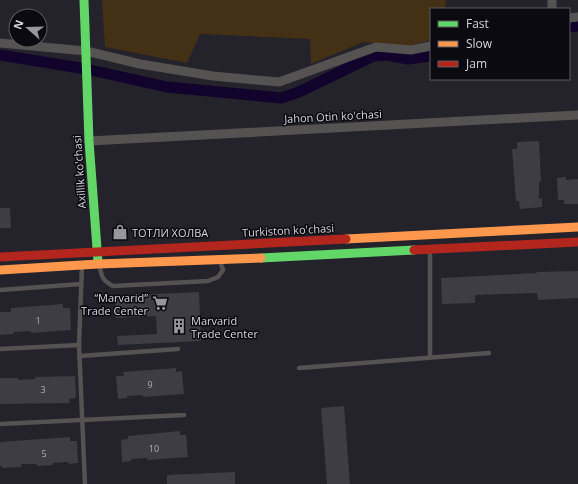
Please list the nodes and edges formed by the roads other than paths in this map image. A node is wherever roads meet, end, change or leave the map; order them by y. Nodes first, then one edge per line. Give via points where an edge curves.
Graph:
1 (84, 0) edge
2 (0, 43) edge
3 (430, 46) edge
4 (86, 54) junction
5 (578, 115) edge
6 (88, 142) junction
7 (578, 227) edge
8 (578, 242) edge
9 (430, 249) junction
10 (97, 251) junction
11 (82, 252) junction
12 (0, 257) edge
13 (220, 260) junction
14 (98, 264) junction
15 (83, 265) junction
16 (0, 270) edge
17 (81, 284) junction
18 (0, 290) edge
19 (79, 345) junction
20 (0, 349) edge
21 (178, 349) dead end
22 (489, 353) dead end
23 (80, 356) junction
24 (430, 357) junction
25 (299, 368) dead end
26 (184, 414) dead end
27 (82, 420) junction
28 (0, 424) edge
29 (85, 484) edge

1 - 4 main road
2 - 4 street
3 - 4 street via 411,50 376,46 279,82 213,76
4 - 6 main road, Axillik ko'chasi
5 - 6 street, Jahon Otin ko'chasi
6 - 10 main road, Axillik ko'chasi
7 - 10 main road, Turkiston ko'chasi
8 - 9 main road
9 - 13 main road
9 - 24 lane
10 - 11 main road, Turkiston ko'chasi
10 - 14 main road, Axillik ko'chasi
11 - 12 main road, Turkiston ko'chasi
11 - 15 lane
13 - 14 main road
13 - 14 lane via 223,270 218,278 208,281 113,286 105,282
14 - 15 main road
15 - 16 main road
15 - 17 lane
17 - 18 lane
17 - 19 lane
19 - 20 lane
19 - 23 lane
21 - 23 lane
22 - 24 lane
23 - 27 lane
24 - 25 lane
26 - 27 lane
27 - 28 lane
27 - 29 lane

